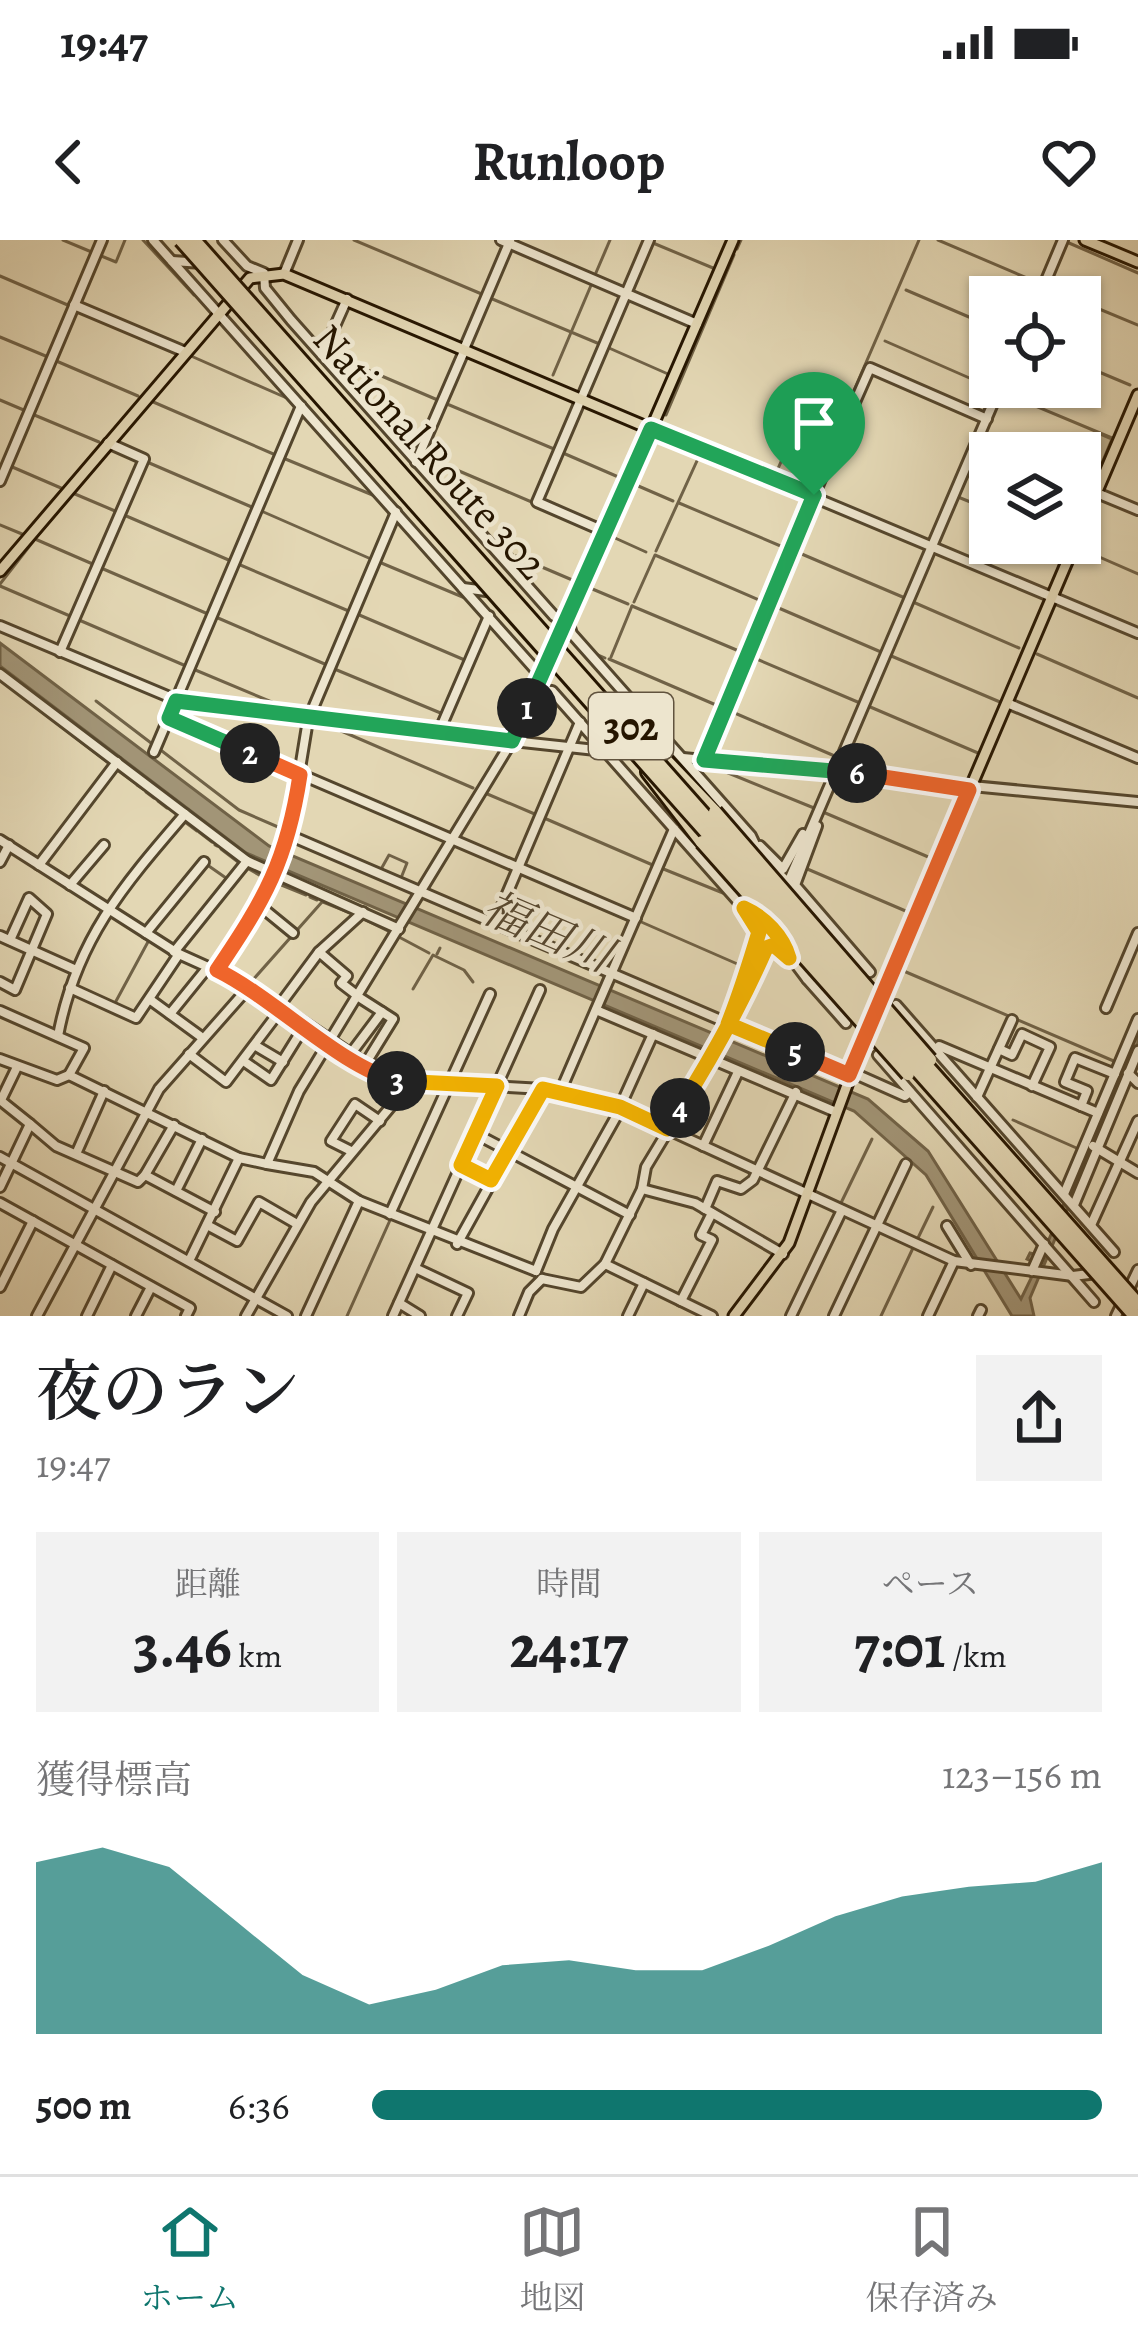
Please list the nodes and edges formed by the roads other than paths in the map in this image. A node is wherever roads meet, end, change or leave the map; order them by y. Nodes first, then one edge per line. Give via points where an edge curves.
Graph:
1 (102, 240) edge
2 (153, 240) edge
3 (181, 240) edge
4 (223, 240) edge
5 (298, 240) edge
6 (649, 240) edge
7 (733, 240) edge
8 (1063, 240) edge
9 (1085, 240) edge
10 (202, 241) edge
11 (507, 241) edge
12 (172, 261) junction
13 (1138, 262) edge
14 (222, 264) junction
15 (264, 273) junction
16 (284, 274) junction
17 (1048, 276) edge
18 (241, 285) junction
19 (626, 294) junction
20 (347, 299) junction
21 (74, 305) junction
22 (215, 315) junction
23 (280, 322) junction
24 (697, 324) junction
25 (465, 349) junction
26 (183, 351) junction
27 (322, 355) junction
28 (275, 376) junction
29 (1138, 394) edge
30 (581, 399) junction
31 (301, 406) junction
32 (991, 408) edge
33 (987, 418) junction
34 (651, 429) junction
35 (981, 432) edge
36 (108, 443) junction
37 (969, 460) edge
38 (416, 463) junction
39 (0, 481) edge
40 (1101, 481) edge
41 (815, 495) junction
42 (1101, 495) edge
43 (1138, 510) edge
44 (396, 512) junction
45 (606, 532) junction
46 (932, 545) junction
47 (1066, 564) edge
48 (0, 571) edge
49 (463, 588) junction
50 (520, 594) junction
51 (1052, 597) junction
52 (489, 616) junction
53 (567, 618) junction
54 (0, 626) edge
55 (1138, 633) edge
56 (556, 642) junction
57 (60, 652) junction
58 (0, 674) edge
59 (541, 676) junction
60 (610, 678) junction
61 (589, 679) junction
62 (535, 690) junction
63 (176, 701) junction
64 (610, 702) junction
65 (1007, 703) junction
66 (169, 718) junction
67 (308, 720) junction
68 (580, 722) junction
69 (629, 724) junction
70 (438, 734) junction
71 (591, 734) junction
72 (512, 741) junction
73 (569, 749) junction
74 (605, 751) junction
75 (154, 752) dead end
76 (682, 758) junction
77 (1138, 758) edge
78 (704, 760) junction
79 (117, 762) junction
80 (836, 771) junction
81 (300, 775) junction
82 (969, 790) junction
83 (1138, 802) edge
84 (819, 812) junction
85 (185, 814) junction
86 (674, 829) junction
87 (291, 836) junction
88 (751, 836) junction
89 (450, 838) junction
90 (4, 843) edge
91 (104, 845) dead end
92 (247, 861) junction
93 (0, 862) edge
94 (204, 862) dead end
95 (39, 865) junction
96 (518, 868) junction
97 (276, 874) junction
98 (790, 878) dead end
99 (70, 885) junction
100 (420, 891) junction
101 (810, 904) junction
102 (260, 906) junction
103 (106, 908) junction
104 (744, 908) junction
105 (363, 912) junction
106 (636, 918) junction
107 (495, 922) junction
108 (399, 928) junction
109 (831, 928) junction
110 (146, 933) junction
111 (293, 933) dead end
112 (1138, 933) edge
113 (765, 935) dead end
114 (5, 938) edge
115 (827, 947) junction
116 (32, 949) junction
117 (319, 952) junction
118 (177, 953) junction
119 (789, 958) junction
120 (844, 967) junction
121 (213, 968) junction
122 (76, 970) junction
123 (870, 972) dead end
124 (610, 978) junction
125 (807, 980) junction
126 (0, 982) edge
127 (250, 986) junction
128 (70, 988) junction
129 (540, 990) dead end
130 (490, 994) dead end
131 (358, 996) junction
132 (152, 1000) junction
133 (737, 1000) junction
134 (878, 1005) junction
135 (896, 1005) dead end
136 (280, 1007) junction
137 (1106, 1008) dead end
138 (597, 1009) junction
139 (0, 1011) edge
140 (382, 1012) junction
141 (170, 1014) junction
142 (1138, 1019) edge
143 (1012, 1020) dead end
144 (846, 1023) dead end
145 (728, 1024) junction
146 (304, 1025) junction
147 (653, 1034) junction
148 (58, 1036) junction
149 (200, 1036) junction
150 (329, 1042) junction
151 (256, 1046) junction
152 (916, 1049) junction
153 (999, 1049) junction
154 (938, 1051) junction
155 (189, 1054) junction
156 (878, 1055) dead end
157 (1137, 1055) edge
158 (349, 1056) junction
159 (712, 1057) junction
160 (0, 1059) edge
161 (245, 1062) junction
162 (283, 1063) junction
163 (364, 1066) junction
164 (17, 1067) junction
165 (990, 1068) junction
166 (738, 1072) dead end
167 (937, 1072) junction
168 (1129, 1073) junction
169 (1114, 1074) junction
170 (69, 1075) junction
171 (849, 1076) junction
172 (390, 1081) junction
173 (1138, 1083) edge
174 (448, 1085) junction
175 (1032, 1085) junction
176 (497, 1086) junction
177 (543, 1089) junction
178 (561, 1090) junction
179 (104, 1091) junction
180 (796, 1092) junction
181 (910, 1092) junction
182 (977, 1097) junction
183 (0, 1100) edge
184 (1081, 1106) junction
185 (620, 1107) junction
186 (147, 1111) junction
187 (836, 1111) junction
188 (1098, 1113) junction
189 (929, 1114) junction
190 (380, 1121) junction
191 (1138, 1121) edge
192 (30, 1124) junction
193 (175, 1125) junction
194 (667, 1129) junction
195 (476, 1134) junction
196 (202, 1139) junction
197 (703, 1145) junction
198 (1091, 1145) junction
199 (507, 1150) junction
200 (351, 1151) junction
201 (76, 1154) junction
202 (0, 1156) edge
203 (239, 1158) junction
204 (1119, 1161) junction
205 (12, 1163) junction
206 (998, 1163) junction
207 (267, 1164) junction
208 (906, 1164) dead end
209 (461, 1165) junction
210 (1016, 1168) junction
211 (114, 1170) junction
212 (758, 1171) junction
213 (1138, 1172) edge
214 (146, 1175) junction
215 (491, 1180) junction
216 (327, 1182) junction
217 (576, 1186) junction
218 (0, 1187) edge
219 (642, 1189) junction
220 (176, 1191) junction
221 (807, 1193) junction
222 (1062, 1199) junction
223 (359, 1201) junction
224 (0, 1203) edge
225 (92, 1208) junction
226 (842, 1210) junction
227 (708, 1211) junction
228 (1070, 1212) junction
229 (215, 1213) junction
230 (390, 1214) junction
231 (630, 1215) junction
232 (33, 1221) junction
233 (298, 1224) junction
234 (208, 1226) junction
235 (877, 1226) junction
236 (947, 1226) dead end
237 (1088, 1229) junction
238 (431, 1232) junction
239 (73, 1244) junction
240 (458, 1244) junction
241 (1047, 1247) junction
242 (1114, 1252) dead end
243 (783, 1254) junction
244 (954, 1261) junction
245 (189, 1262) junction
246 (605, 1264) junction
247 (112, 1265) junction
248 (973, 1266) junction
249 (1037, 1267) junction
250 (415, 1268) junction
251 (1113, 1269) junction
252 (1138, 1270) edge
253 (539, 1275) junction
254 (1073, 1276) junction
255 (644, 1283) junction
256 (0, 1287) edge
257 (151, 1287) junction
258 (1135, 1296) edge
259 (256, 1298) junction
260 (681, 1301) junction
261 (1094, 1302) dead end
262 (399, 1303) junction
263 (708, 1315) edge
264 (932, 1315) edge
265 (37, 1316) edge
266 (87, 1316) edge
267 (136, 1316) edge
268 (186, 1316) edge
269 (246, 1316) edge
270 (287, 1316) edge
271 (306, 1316) edge
272 (393, 1316) edge
273 (420, 1316) edge
274 (457, 1316) edge
275 (519, 1316) edge
276 (628, 1316) edge
277 (734, 1316) edge
278 (791, 1316) edge
279 (834, 1316) edge
280 (1116, 1316) edge
281 (1136, 1316) edge

1 - 21 street
2 - 12 street
3 - 206 highway, bridge
4 - 15 street
5 - 16 street
6 - 19 street
7 - 24 main road
8 - 17 street
9 - 13 main road
10 - 14 highway, National Route 302 / 302
10 - 210 highway, bridge
11 - 19 street
11 - 25 street
12 - 14 street
12 - 22 street
14 - 18 highway, National Route 302 / 302
15 - 16 main road
15 - 18 main road
15 - 23 street
16 - 20 main road
18 - 22 main road
18 - 23 highway, National Route 302 / 302
19 - 24 street
19 - 30 street
20 - 25 main road
20 - 27 street
21 - 26 street
21 - 39 street
22 - 26 main road
22 - 28 street
23 - 27 street
23 - 28 street
23 - 50 highway, National Route 302 / 302
24 - 34 main road
25 - 30 main road
25 - 38 street
26 - 36 main road
27 - 38 street
28 - 31 street
29 - 40 main road
30 - 34 main road
30 - 45 street via 537,502
31 - 44 street
31 - 63 street
32 - 33 street
33 - 35 street
33 - 41 street via 870,368
34 - 41 street
34 - 45 street
36 - 48 main road
36 - 57 street via 144,459
37 - 46 street
38 - 50 street
41 - 46 street
41 - 78 street
42 - 43 street
44 - 49 street
44 - 67 street
45 - 53 street
46 - 51 street
46 - 80 street
47 - 51 main road
49 - 50 street
49 - 52 street
50 - 53 street
50 - 56 highway, National Route 302 / 302
51 - 55 street
51 - 65 main road
52 - 59 street
52 - 70 street
53 - 56 street
53 - 60 street
54 - 57 street
56 - 59 street
56 - 61 highway, National Route 302 / 302
57 - 63 street
58 - 79 street
59 - 62 street
60 - 61 street
60 - 76 street
61 - 64 highway, National Route 302 / 302
61 - 71 street
62 - 68 street via 548,688
62 - 72 street
63 - 66 street
63 - 67 street
64 - 69 highway, National Route 302 / 302
64 - 210 highway, bridge via 916,1042
65 - 77 street
65 - 82 main road
66 - 75 street
66 - 81 street
67 - 70 street
67 - 81 street
68 - 71 street
68 - 73 street
69 - 115 highway, National Route 302 / 302
69 - 206 highway, bridge via 653,780 702,842 896,1062
70 - 72 street
71 - 74 street
72 - 73 street
72 - 89 street
73 - 74 street
73 - 96 street
74 - 86 street
76 - 78 street
76 - 88 street
78 - 80 street
79 - 85 street
79 - 95 street
80 - 82 street
80 - 84 street
81 - 87 street
81 - 89 street
82 - 83 street
82 - 134 main road
84 - 88 street via 787,868
84 - 98 street
84 - 101 street via 795,882
85 - 92 street
85 - 103 street
86 - 104 street
86 - 106 street
87 - 97 street
87 - 100 street
88 - 101 street
89 - 96 street
89 - 100 street
90 - 93 street
90 - 95 street
91 - 99 street
92 - 97 street
92 - 118 street
94 - 110 street
95 - 99 street
96 - 106 street
96 - 107 street
97 - 102 street
97 - 105 street
99 - 103 street
100 - 107 street
100 - 108 street
101 - 109 street
102 - 111 street
102 - 121 street
103 - 110 street
103 - 122 street
104 - 119 street via 759,915
104 - 133 street via 759,932
105 - 108 street
105 - 117 street
106 - 124 street
107 - 124 street
108 - 131 street
109 - 115 street
109 - 123 street
110 - 118 street
112 - 137 street
113 - 133 street
114 - 116 street
114 - 116 street via 29,898 47,914
115 - 120 highway, National Route 302 / 302
116 - 122 street
116 - 126 street via 15,990
117 - 131 street
117 - 136 street
118 - 121 street
118 - 132 street
119 - 125 street
119 - 133 street via 766,948
120 - 125 street
120 - 134 highway, National Route 302 / 302
121 - 127 street
121 - 141 street
122 - 128 street
124 - 138 street
124 - 145 street
125 - 144 street
127 - 136 street
127 - 149 street
128 - 132 street via 136,1018
128 - 148 street
129 - 176 street
130 - 174 street
131 - 140 street
131 - 150 street
132 - 141 street
133 - 145 street
134 - 152 highway, National Route 302 / 302
134 - 171 main road
135 - 154 street
136 - 146 street
136 - 151 street
138 - 147 street
138 - 178 street
139 - 148 street
140 - 158 street
140 - 163 street via 393,1019
141 - 149 street
142 - 169 street
143 - 153 street
145 - 159 street
145 - 171 street
146 - 150 street
146 - 162 street
147 - 159 street
147 - 185 street
148 - 170 street via 84,1048
149 - 155 street
150 - 158 street
150 - 207 street
151 - 161 street
151 - 162 street
152 - 154 street
152 - 167 highway, National Route 302 / 302
153 - 165 street
153 - 175 street via 1012,1055 1022,1034 1050,1047
154 - 165 street
154 - 182 street
155 - 161 street via 226,1082
155 - 186 street
156 - 181 street
157 - 168 street
158 - 163 street
159 - 180 street
159 - 194 street
160 - 164 street
161 - 162 street via 271,1080
163 - 172 street
164 - 170 street via 57,1080
164 - 183 street
165 - 175 street
165 - 182 street
166 - 197 street
167 - 189 street
167 - 222 highway, National Route 302 / 302
168 - 173 street
168 - 198 street
169 - 184 street via 1075,1058 1065,1082 1088,1091
169 - 188 street
170 - 179 street
171 - 181 street
171 - 187 main road
172 - 174 street
172 - 190 street via 402,1094
174 - 176 street
174 - 230 street
175 - 184 street
176 - 177 street
176 - 195 street
177 - 178 street
177 - 199 street
178 - 185 street
179 - 186 street
179 - 201 street
180 - 187 street
180 - 212 street
181 - 189 street
182 - 222 street
183 - 192 street
184 - 188 street
185 - 194 street
185 - 217 street
186 - 193 street
186 - 211 street
187 - 221 main road
188 - 198 street
189 - 241 street
190 - 200 street
190 - 200 street via 355,1104 331,1141
191 - 204 street
192 - 201 street
192 - 205 street
193 - 196 street
193 - 214 street
194 - 197 street
194 - 219 street
195 - 199 street
195 - 209 street
196 - 203 street
196 - 220 street
197 - 212 street
198 - 204 street
198 - 222 street
198 - 228 street
199 - 215 street
199 - 217 street
200 - 216 street
201 - 211 street
202 - 205 street
203 - 207 street
203 - 229 street
204 - 213 street
204 - 237 street
205 - 218 street
205 - 225 street
206 - 281 highway, bridge
207 - 216 street
208 - 235 street
209 - 215 street
209 - 238 street
210 - 258 highway, bridge
211 - 214 street via 138,1182
211 - 225 street
212 - 221 street
212 - 227 street via 745,1188 717,1181
214 - 220 street
215 - 240 street
216 - 223 street
216 - 233 street
217 - 231 street
217 - 253 street
219 - 227 street
219 - 231 street
220 - 229 street
221 - 226 street
221 - 243 main road
222 - 228 highway, National Route 302 / 302, bridge
223 - 230 street
223 - 271 street
224 - 232 street
225 - 239 street
225 - 245 street
226 - 235 street
226 - 278 street
227 - 243 street
227 - 260 street via 701,1235 712,1240
228 - 237 highway, National Route 302 / 302
229 - 234 street
230 - 238 street
231 - 246 street
232 - 239 street
232 - 256 street
233 - 234 street via 259,1202 237,1241
233 - 259 street
234 - 245 street
235 - 244 street
235 - 279 street
236 - 248 street
237 - 242 street
237 - 251 highway, National Route 302 / 302
238 - 240 street
238 - 250 street
239 - 247 street
239 - 265 street
240 - 253 street
241 - 249 street
241 - 254 street
243 - 277 main road
244 - 248 street
244 - 264 street
245 - 259 street
246 - 253 street via 581,1287
246 - 255 street
247 - 257 street
247 - 266 street
248 - 249 street
249 - 254 street
250 - 262 street
250 - 274 street via 468,1293
251 - 254 street
251 - 258 highway, National Route 302 / 302
252 - 258 street
253 - 275 street
254 - 261 street
255 - 260 street
255 - 276 street
257 - 267 street
257 - 268 street via 190,1309
258 - 280 street
259 - 269 street
259 - 270 street
260 - 263 street
262 - 272 street
262 - 273 street

